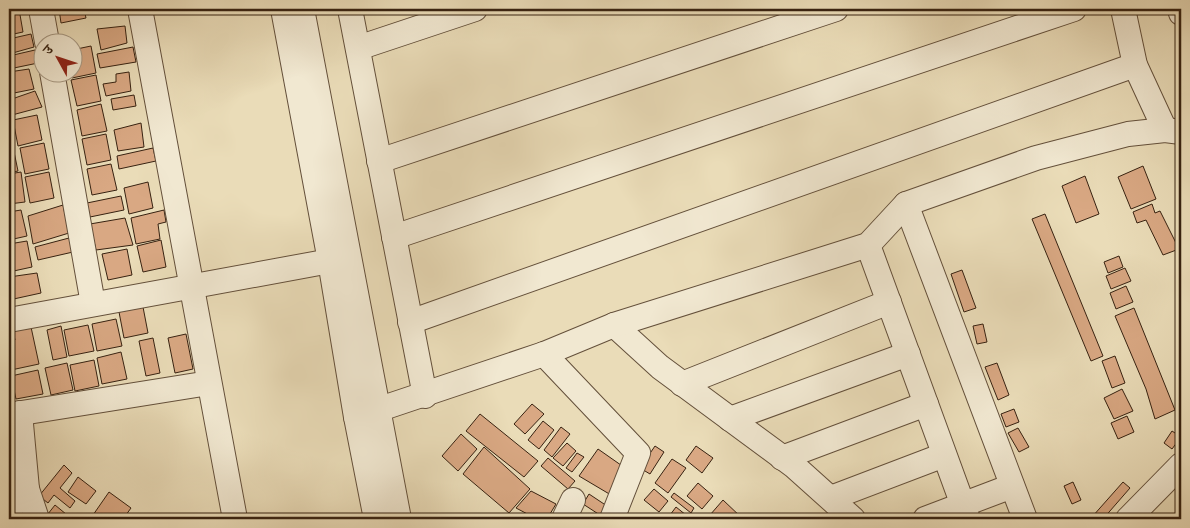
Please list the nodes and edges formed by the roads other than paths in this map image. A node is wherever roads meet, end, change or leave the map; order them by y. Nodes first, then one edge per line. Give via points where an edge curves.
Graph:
1 (41, 9) edge
2 (140, 9) edge
3 (283, 9) edge
4 (302, 9) edge
5 (350, 9) edge
6 (475, 9) edge
7 (836, 9) edge
8 (1074, 9) edge
9 (1123, 9) edge
10 (1180, 9) edge
11 (1181, 13) edge
12 (45, 32) edge
13 (358, 48) junction
14 (1135, 65) junction
15 (54, 82) edge
16 (1173, 131) edge
17 (379, 161) junction
18 (906, 204) junction
19 (394, 237) junction
20 (868, 245) junction
21 (330, 261) junction
22 (191, 286) junction
23 (889, 302) junction
24 (93, 304) junction
25 (9, 320) edge
26 (410, 322) junction
27 (614, 325) junction
28 (544, 354) junction
29 (908, 354) junction
30 (209, 383) junction
31 (682, 384) junction
32 (425, 396) junction
33 (926, 404) junction
34 (366, 413) junction
35 (14, 414) edge
36 (730, 420) junction
37 (944, 455) junction
38 (782, 458) junction
39 (1181, 465) edge
40 (1012, 486) junction
41 (27, 489) junction
42 (831, 498) junction
43 (9, 510) edge
44 (965, 513) edge
45 (37, 519) edge
46 (235, 519) edge
47 (376, 519) edge
48 (399, 519) edge
49 (612, 519) edge
50 (853, 519) edge
51 (925, 519) edge
52 (1025, 519) edge
53 (1128, 519) edge

1 - 12 street
2 - 22 street
3 - 21 street
4 - 34 street
5 - 13 street
6 - 13 street
7 - 17 street
8 - 19 street
9 - 14 street
10 - 11 street
13 - 17 street
14 - 16 street
14 - 26 street
15 - 24 street
16 - 18 street via 1128,134 1036,158
17 - 19 street
18 - 20 street
18 - 40 street
19 - 26 street
20 - 23 street
20 - 27 street
21 - 22 street
21 - 34 street
22 - 24 street
22 - 30 street
23 - 29 street
23 - 31 street
24 - 25 street
26 - 32 street
27 - 28 street
27 - 31 street
28 - 32 street
28 - 49 street via 638,453
29 - 33 street
29 - 36 street
30 - 35 street
30 - 46 street
31 - 36 street
32 - 34 street
33 - 37 street
33 - 38 street
34 - 47 street
34 - 48 street
35 - 41 street
36 - 38 street
37 - 42 street
37 - 44 street
38 - 42 street
39 - 53 street
40 - 44 street
40 - 52 street
41 - 43 street
41 - 45 street
42 - 50 street
44 - 51 street

